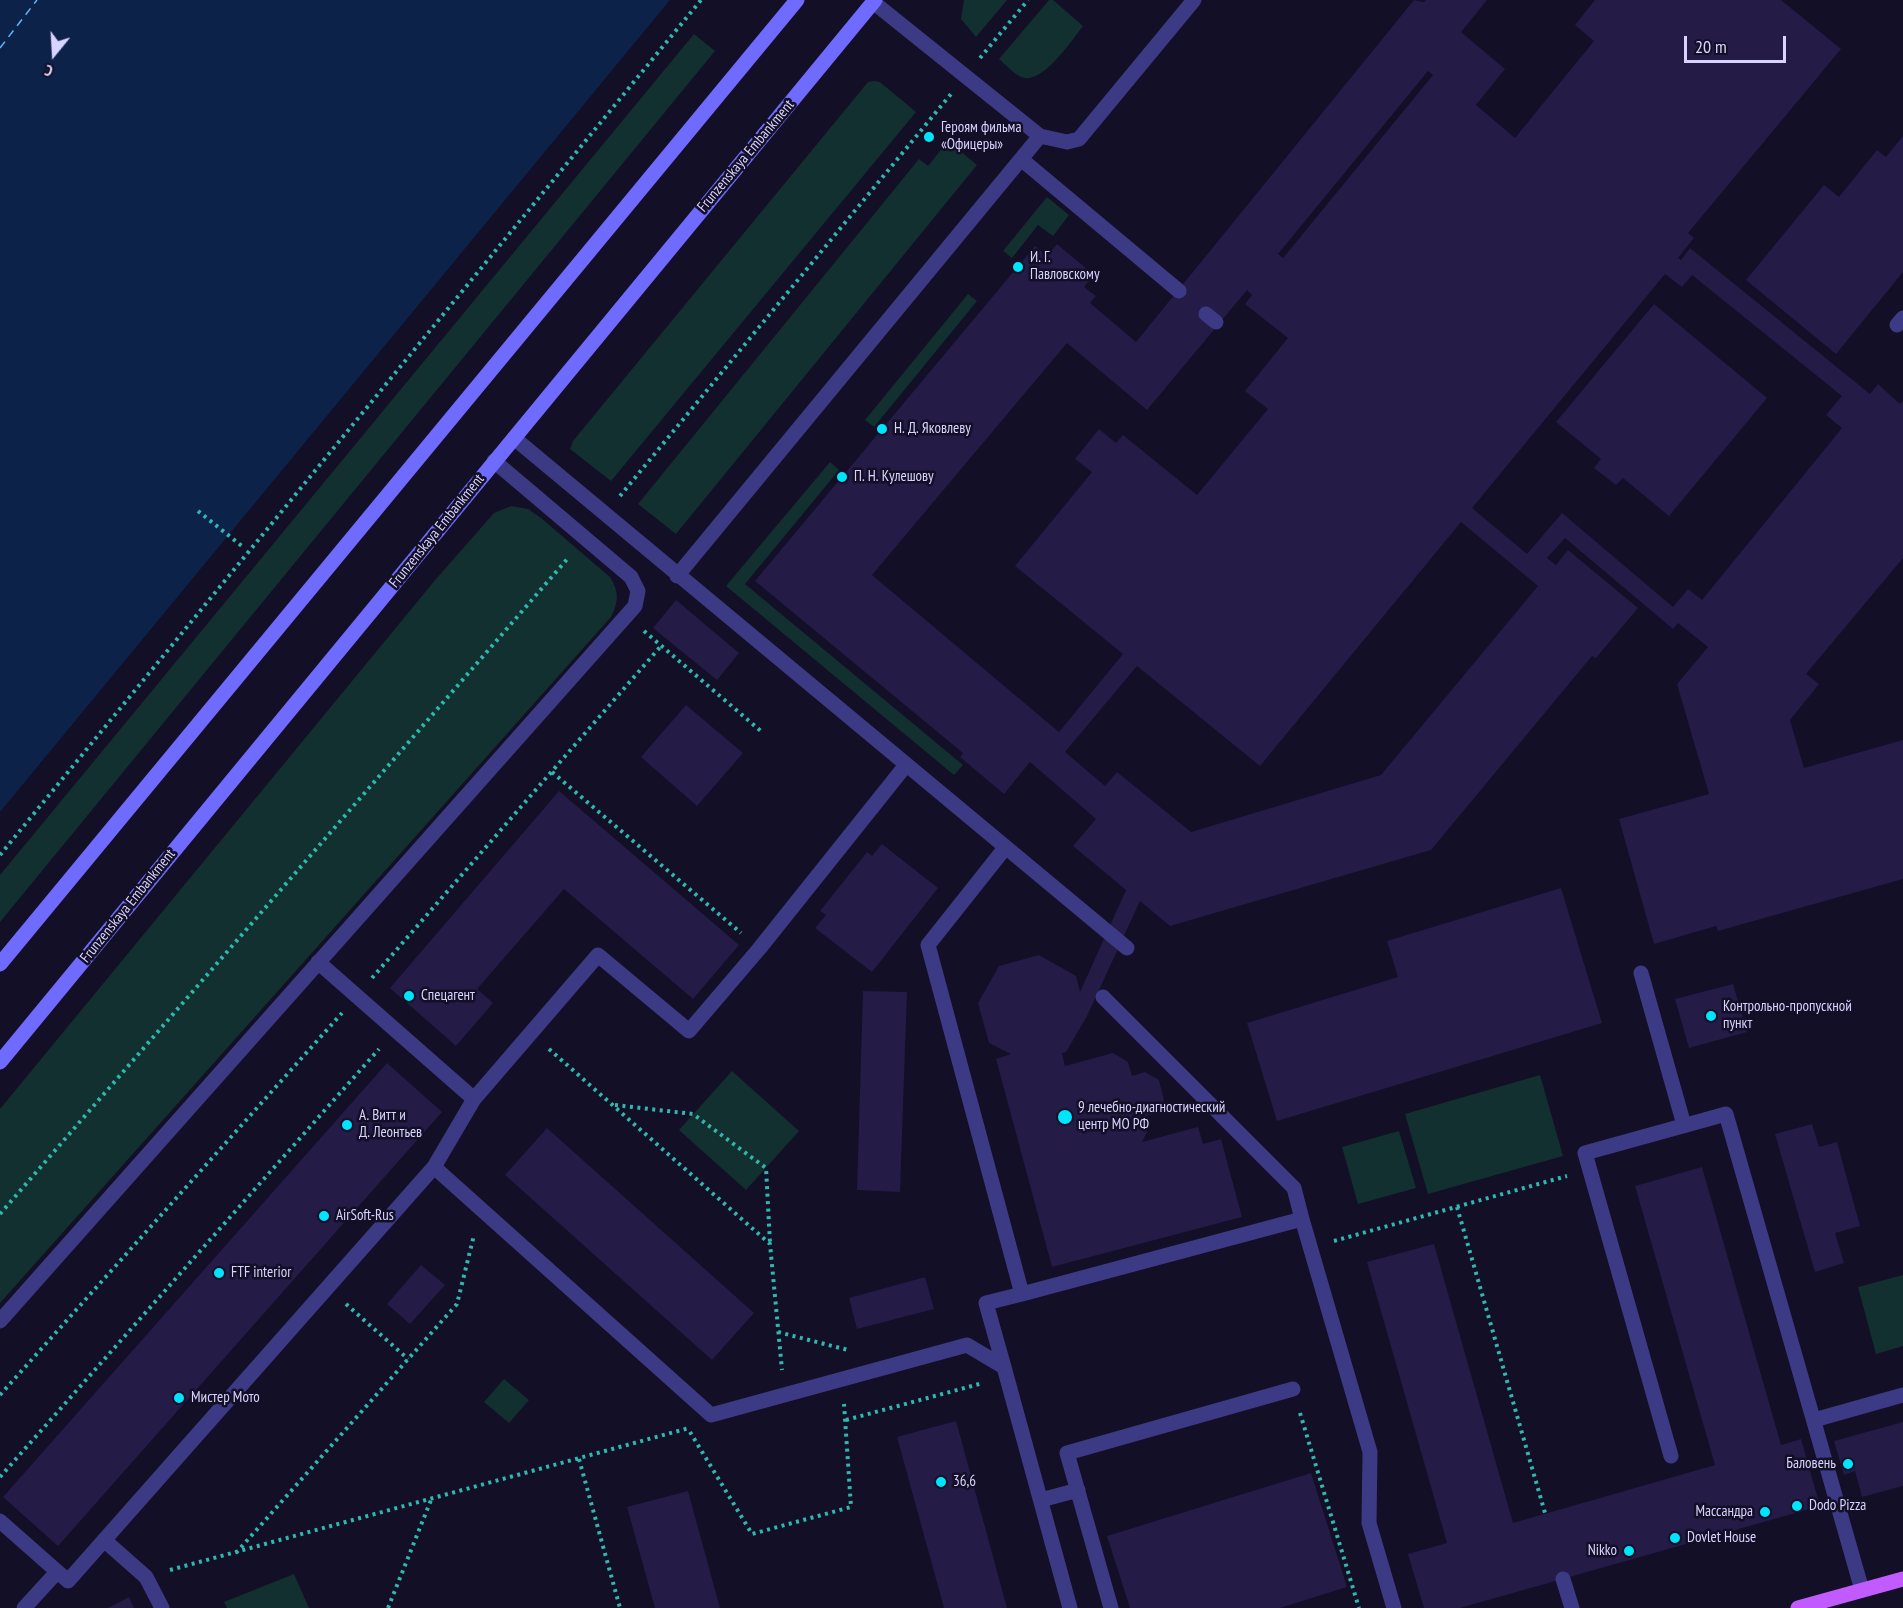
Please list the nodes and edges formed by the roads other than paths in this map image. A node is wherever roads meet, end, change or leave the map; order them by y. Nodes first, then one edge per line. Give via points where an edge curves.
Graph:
1 (796, 0) edge
2 (1194, 0) edge
3 (874, 1) edge
4 (1040, 136) junction
5 (1021, 159) junction
6 (1179, 291) dead end
7 (513, 438) junction
8 (494, 461) junction
9 (677, 576) junction
10 (906, 765) junction
11 (1005, 848) junction
12 (1127, 948) dead end
13 (318, 962) junction
14 (0, 964) edge
15 (1641, 973) dead end
16 (1103, 997) dead end
17 (0, 1062) edge
18 (474, 1099) junction
19 (1684, 1125) junction
20 (434, 1167) junction
21 (1302, 1219) junction
22 (1022, 1294) junction
23 (0, 1321) edge
24 (1006, 1372) junction
25 (1293, 1389) road end
26 (1903, 1395) edge
27 (1814, 1420) junction
28 (1671, 1456) dead end
29 (1077, 1490) junction
30 (1041, 1500) junction
31 (0, 1521) edge
32 (104, 1540) junction
33 (57, 1572) junction
34 (1563, 1579) dead end
35 (1903, 1579) edge
36 (1862, 1590) junction
37 (24, 1608) edge
38 (162, 1608) edge
39 (1070, 1608) edge
40 (1111, 1608) edge
41 (1394, 1608) edge
42 (1572, 1608) edge
43 (1798, 1608) edge

1 - 14 main road
2 - 4 lane via 1079,139 1067,142
3 - 4 lane
3 - 7 main road, Frunzenskaya Embankment
4 - 5 lane
5 - 6 lane
5 - 9 lane
7 - 8 main road, Frunzenskaya Embankment
7 - 9 lane
8 - 13 lane via 631,577 638,591 635,606
8 - 17 main road, Frunzenskaya Embankment
9 - 10 lane
10 - 11 lane
10 - 18 lane via 689,1031 598,955
11 - 12 lane
11 - 22 lane via 928,945
13 - 18 lane
13 - 23 lane
15 - 19 lane
16 - 21 lane via 1294,1188
18 - 20 lane
19 - 27 lane via 1726,1114
19 - 28 lane via 1585,1153
20 - 24 lane via 711,1415 967,1345
20 - 32 lane
21 - 22 lane
21 - 41 lane via 1370,1452 1369,1523
22 - 24 lane via 986,1303
24 - 30 lane
25 - 29 lane via 1067,1453
26 - 27 lane
27 - 36 lane
29 - 30 lane
29 - 40 lane
30 - 39 lane
31 - 33 lane
32 - 33 lane via 68,1581
32 - 38 lane via 146,1577
33 - 37 lane
34 - 42 lane
35 - 36 main road
36 - 43 main road

